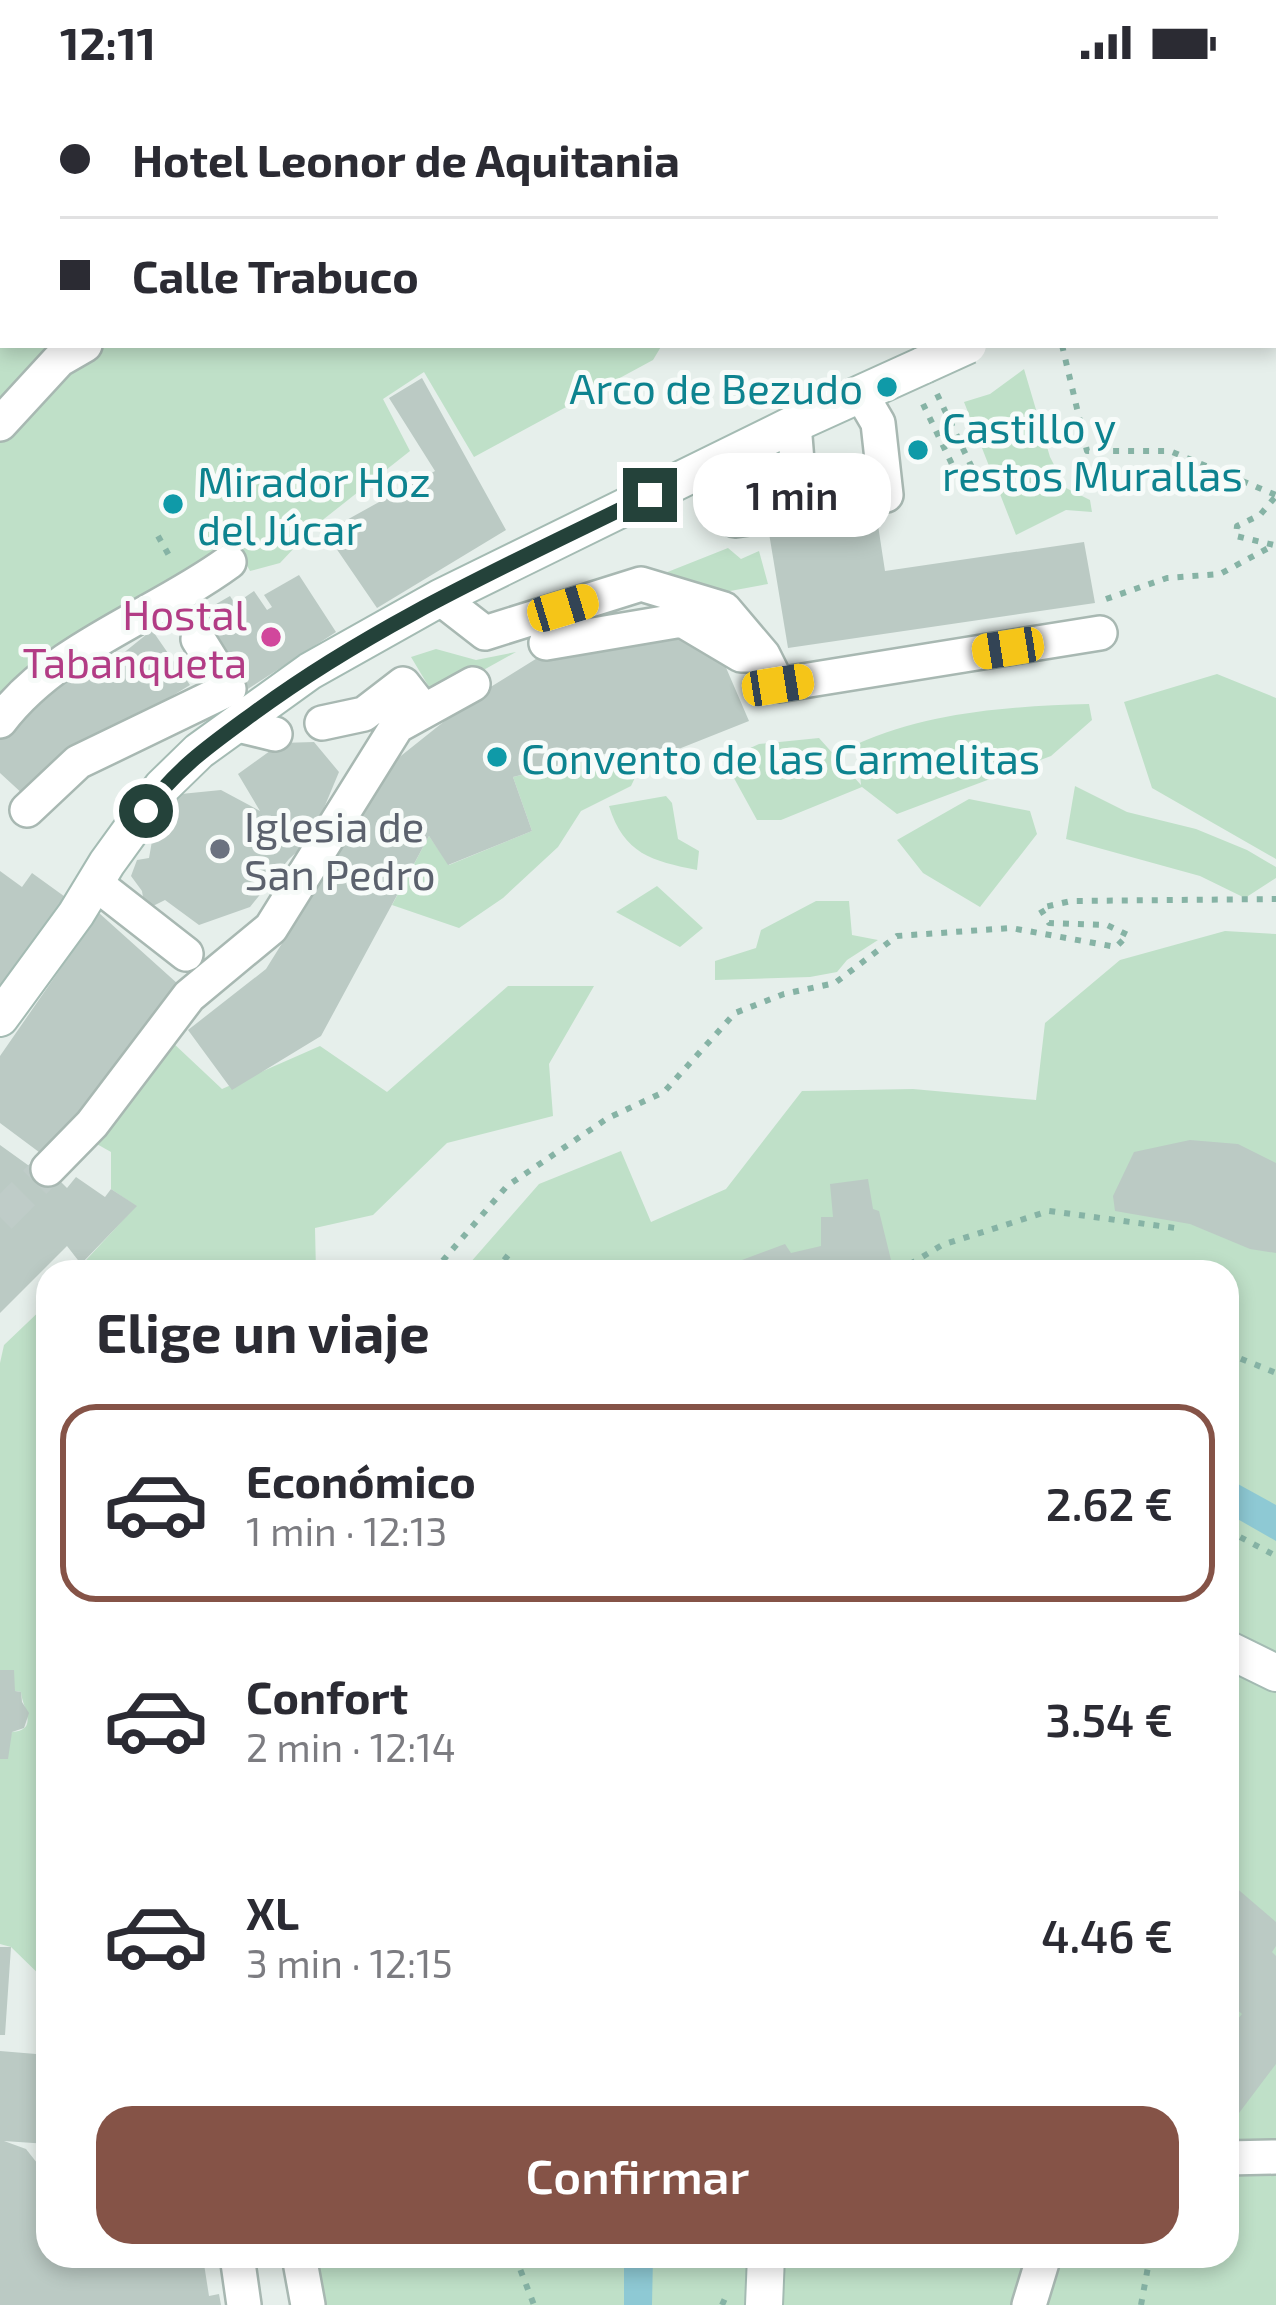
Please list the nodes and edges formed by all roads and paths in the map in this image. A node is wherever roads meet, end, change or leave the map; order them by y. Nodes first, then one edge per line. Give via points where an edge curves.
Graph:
1 (80, 348) edge
2 (964, 348) edge
3 (1064, 348) edge
4 (927, 374) junction
5 (869, 408) junction
6 (0, 424) edge
7 (794, 424) junction
8 (721, 460) junction
9 (1276, 495) edge
10 (800, 499) junction
11 (1275, 544) edge
12 (229, 562) dead end
13 (440, 598) junction
14 (1100, 623) joint
15 (198, 639) dead end
16 (546, 644) dead end
17 (763, 655) junction
18 (473, 684) dead end
19 (424, 712) junction
20 (0, 721) edge
21 (322, 723) dead end
22 (238, 724) junction
23 (274, 734) dead end
24 (27, 810) dead end
25 (95, 884) junction
26 (1276, 898) edge
27 (186, 954) dead end
28 (0, 1018) edge
29 (49, 1169) tunnel mouth
30 (1175, 1228) dead end
31 (513, 1249) dead end
32 (443, 1260) edge
33 (504, 1260) edge
34 (917, 1260) edge
35 (1239, 1358) edge
36 (1276, 1373) edge
37 (1239, 1536) edge
38 (1276, 1556) edge
39 (1239, 1655) edge
40 (1276, 1673) edge
41 (1276, 2157) edge
42 (1239, 2158) edge
43 (239, 2268) edge
44 (300, 2268) edge
45 (520, 2268) edge
46 (766, 2268) edge
47 (1040, 2268) edge
48 (1148, 2268) edge
49 (244, 2305) edge
50 (308, 2305) edge
51 (534, 2305) edge
52 (764, 2305) edge
53 (1029, 2305) edge
54 (1141, 2305) edge

1 - 6 street
2 - 4 street, bridge
3 - 9 path via 1087,451 1170,451
4 - 5 street
4 - 5 path via 976,476 957,485 922,402
5 - 7 street
5 - 10 street via 872,495
7 - 8 street
7 - 10 street
8 - 10 street via 736,520
8 - 13 street
9 - 11 path via 1237,526 1236,536
11 - 14 path via 1220,574 1168,578 1102,600
12 - 20 street via 104,636 16,700
13 - 17 street via 485,633 641,584 724,609
13 - 22 street via 310,671
14 - 17 street via 778,685
15 - 24 street via 229,689 78,762
16 - 17 street via 682,620 741,656
18 - 19 street
19 - 21 street via 403,684 364,714
19 - 29 street via 398,726 271,928 189,996
22 - 23 street
22 - 25 street via 162,787
25 - 27 street
25 - 28 street
26 - 32 path via 1040,908 1049,923 1107,925 1129,935 1116,947 1011,928 897,936 836,982 736,1013 664,1092 608,1118 507,1186
30 - 34 path via 1049,1210
31 - 33 path
35 - 36 path
37 - 38 path
39 - 40 street
41 - 42 street
43 - 49 street
44 - 50 street
45 - 51 path
46 - 52 street
47 - 53 street
48 - 54 path

